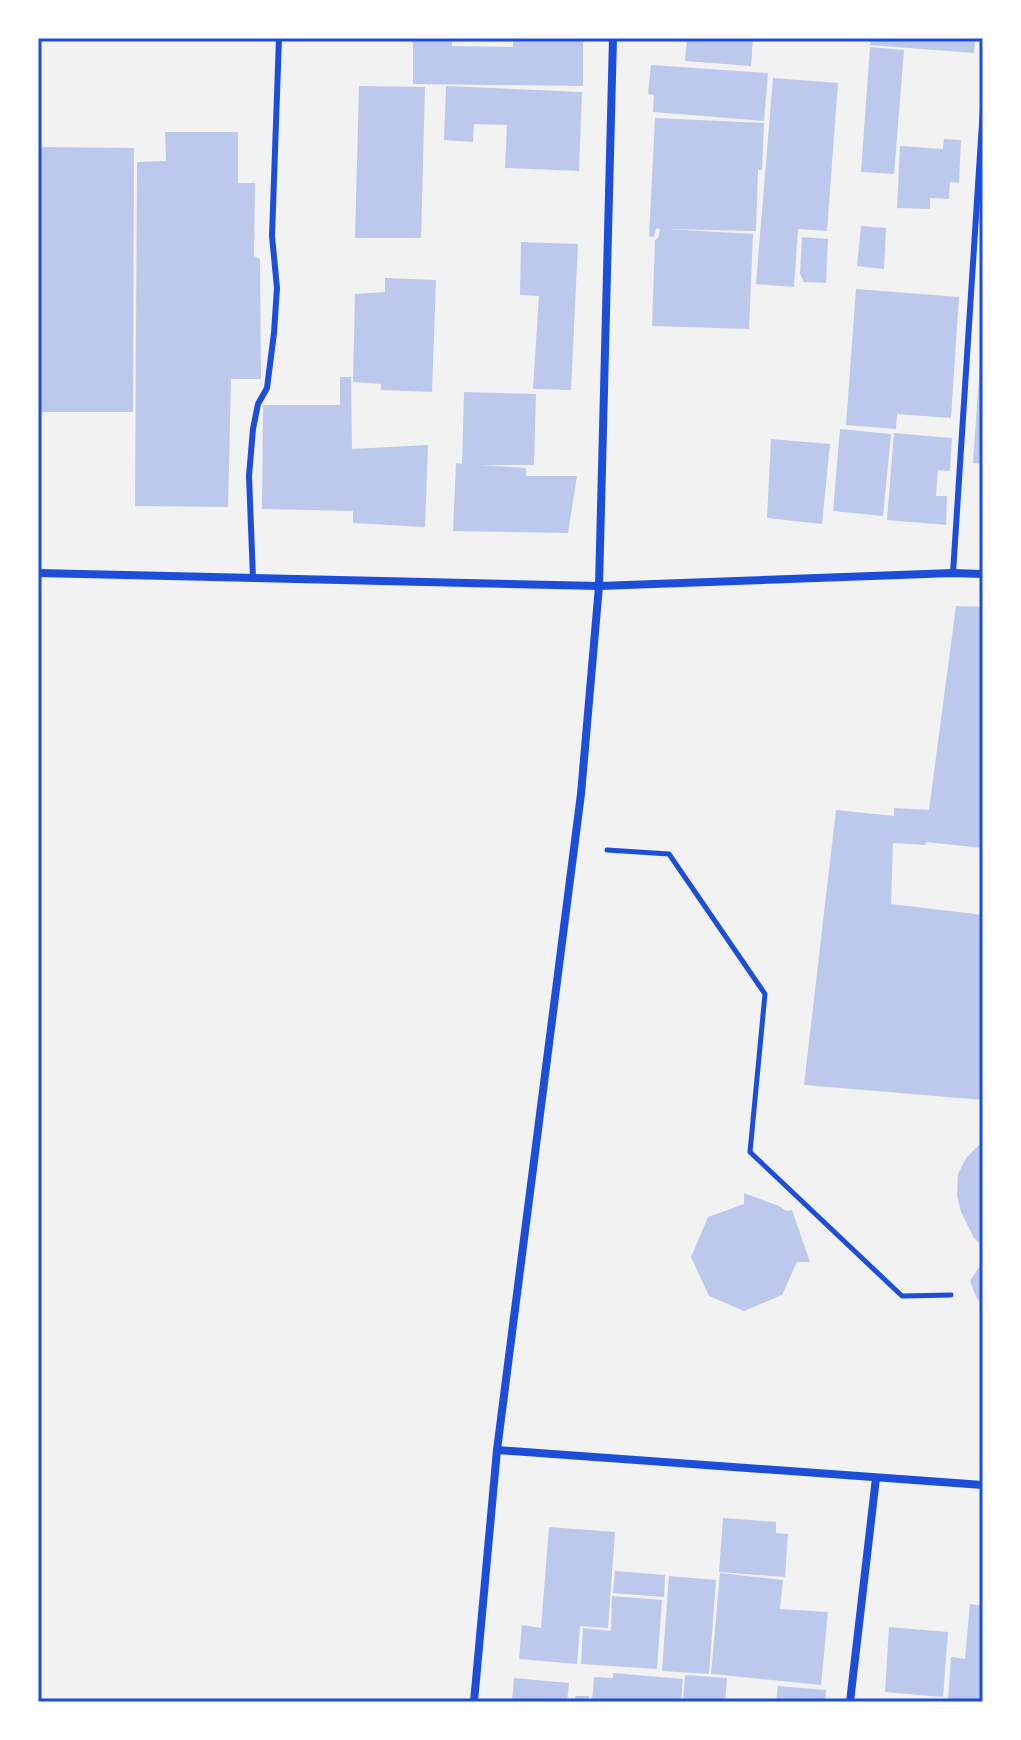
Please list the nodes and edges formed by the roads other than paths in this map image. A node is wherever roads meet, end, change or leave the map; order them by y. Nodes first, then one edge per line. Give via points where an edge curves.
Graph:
1 (279, 38) edge
2 (613, 38) edge
3 (983, 108) edge
4 (38, 573) edge
5 (953, 573) junction
6 (983, 574) edge
7 (253, 578) junction
8 (599, 586) junction
9 (497, 1450) junction
10 (876, 1478) junction
11 (983, 1485) edge
12 (474, 1702) edge
13 (850, 1702) edge

1 - 7 lane via 272,236 277,288 267,388 258,404 249,476
2 - 8 street
3 - 5 lane
4 - 7 street
5 - 6 street
5 - 8 street
7 - 8 street
8 - 9 street via 574,848
9 - 10 street
9 - 12 street
10 - 11 street
10 - 13 street

